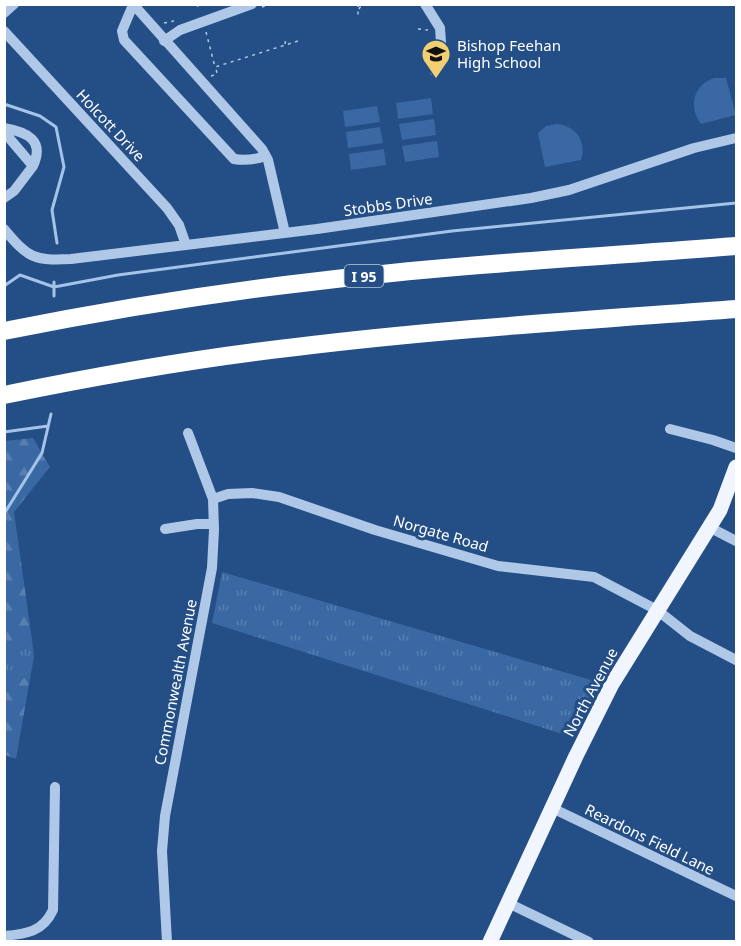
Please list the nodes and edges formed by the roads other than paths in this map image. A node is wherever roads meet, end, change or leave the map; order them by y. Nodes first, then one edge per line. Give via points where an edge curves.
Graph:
1 (14, 4) edge
2 (425, 4) edge
3 (133, 5) edge
4 (256, 6) edge
5 (4, 13) edge
6 (4, 31) edge
7 (164, 40) junction
8 (435, 71) dead end
9 (4, 128) edge
10 (4, 132) edge
11 (736, 138) edge
12 (266, 156) junction
13 (33, 166) junction
14 (4, 198) edge
15 (4, 229) edge
16 (285, 233) junction
17 (186, 245) junction
18 (732, 246) edge
19 (729, 309) edge
20 (4, 331) edge
21 (4, 395) edge
22 (670, 429) dead end
23 (188, 433) dead end
24 (736, 448) edge
25 (736, 467) edge
26 (213, 499) junction
27 (214, 524) junction
28 (709, 527) junction
29 (165, 529) dead end
30 (736, 542) edge
31 (657, 610) junction
32 (736, 660) edge
33 (55, 787) dead end
34 (552, 808) junction
35 (736, 896) edge
36 (508, 903) junction
37 (4, 936) edge
38 (167, 942) edge
39 (490, 942) edge
40 (589, 942) edge

1 - 5 street
2 - 8 street via 440,28
3 - 7 street
3 - 12 street via 122,31 124,40 234,159
4 - 7 street via 180,30
6 - 17 street, Holcott Drive via 168,208
7 - 12 street
9 - 13 street via 32,137 38,156
10 - 13 street
11 - 16 street, Stobbs Drive via 569,190
12 - 16 street
13 - 14 street
15 - 17 street, Stobbs Drive via 22,248 47,260
16 - 17 street, Stobbs Drive
18 - 20 highway, I 95 via 320,280
19 - 21 highway via 294,347
22 - 24 street
23 - 26 street, Commonwealth Avenue
25 - 28 main road, North Avenue via 720,510
26 - 27 street, Commonwealth Avenue
26 - 31 street, Norgate Road via 252,493 279,497 498,566 594,577
27 - 29 street
27 - 38 street, Commonwealth Avenue via 212,568 165,816 162,851
28 - 30 street
28 - 31 main road, North Avenue
31 - 32 street, Norgate Road via 690,636
31 - 34 main road, North Avenue via 612,684
33 - 37 street via 52,910 38,930
34 - 35 street, Reardons Field Lane
34 - 36 main road, North Avenue
36 - 39 main road, North Avenue
36 - 40 street

